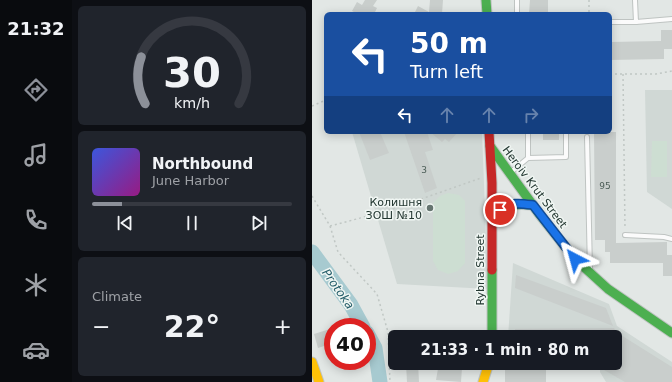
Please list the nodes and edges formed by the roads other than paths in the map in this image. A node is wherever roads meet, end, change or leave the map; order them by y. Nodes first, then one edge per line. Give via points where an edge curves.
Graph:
1 (486, 0) edge
2 (517, 0) edge
3 (635, 0) edge
4 (487, 12) edge
5 (517, 12) edge
6 (672, 20) edge
7 (612, 22) edge
8 (636, 22) junction
9 (489, 134) edge
10 (528, 134) edge
11 (566, 134) edge
12 (587, 137) dead end
13 (490, 146) junction
14 (528, 158) junction
15 (509, 173) junction
16 (533, 205) junction
17 (492, 223) junction
18 (625, 235) road end
19 (672, 239) edge
20 (590, 272) junction
21 (492, 330) edge
22 (672, 333) edge
23 (312, 362) edge
24 (487, 370) edge
25 (319, 382) edge
26 (483, 382) edge

1 - 4 street
2 - 5 lane
3 - 8 lane
6 - 8 lane
7 - 8 lane
9 - 13 street, Rybna Street
10 - 14 lane
11 - 14 lane via 566,157
12 - 20 lane
13 - 15 street, Heroiv Krut Street
13 - 17 street, Rybna Street
14 - 15 lane
15 - 16 street, Heroiv Krut Street
16 - 17 street via 509,204 500,210
16 - 20 street, Heroiv Krut Street via 575,259
17 - 21 street, Rybna Street
18 - 19 lane
20 - 22 street, Heroiv Krut Street via 608,288
23 - 25 street
24 - 26 street

